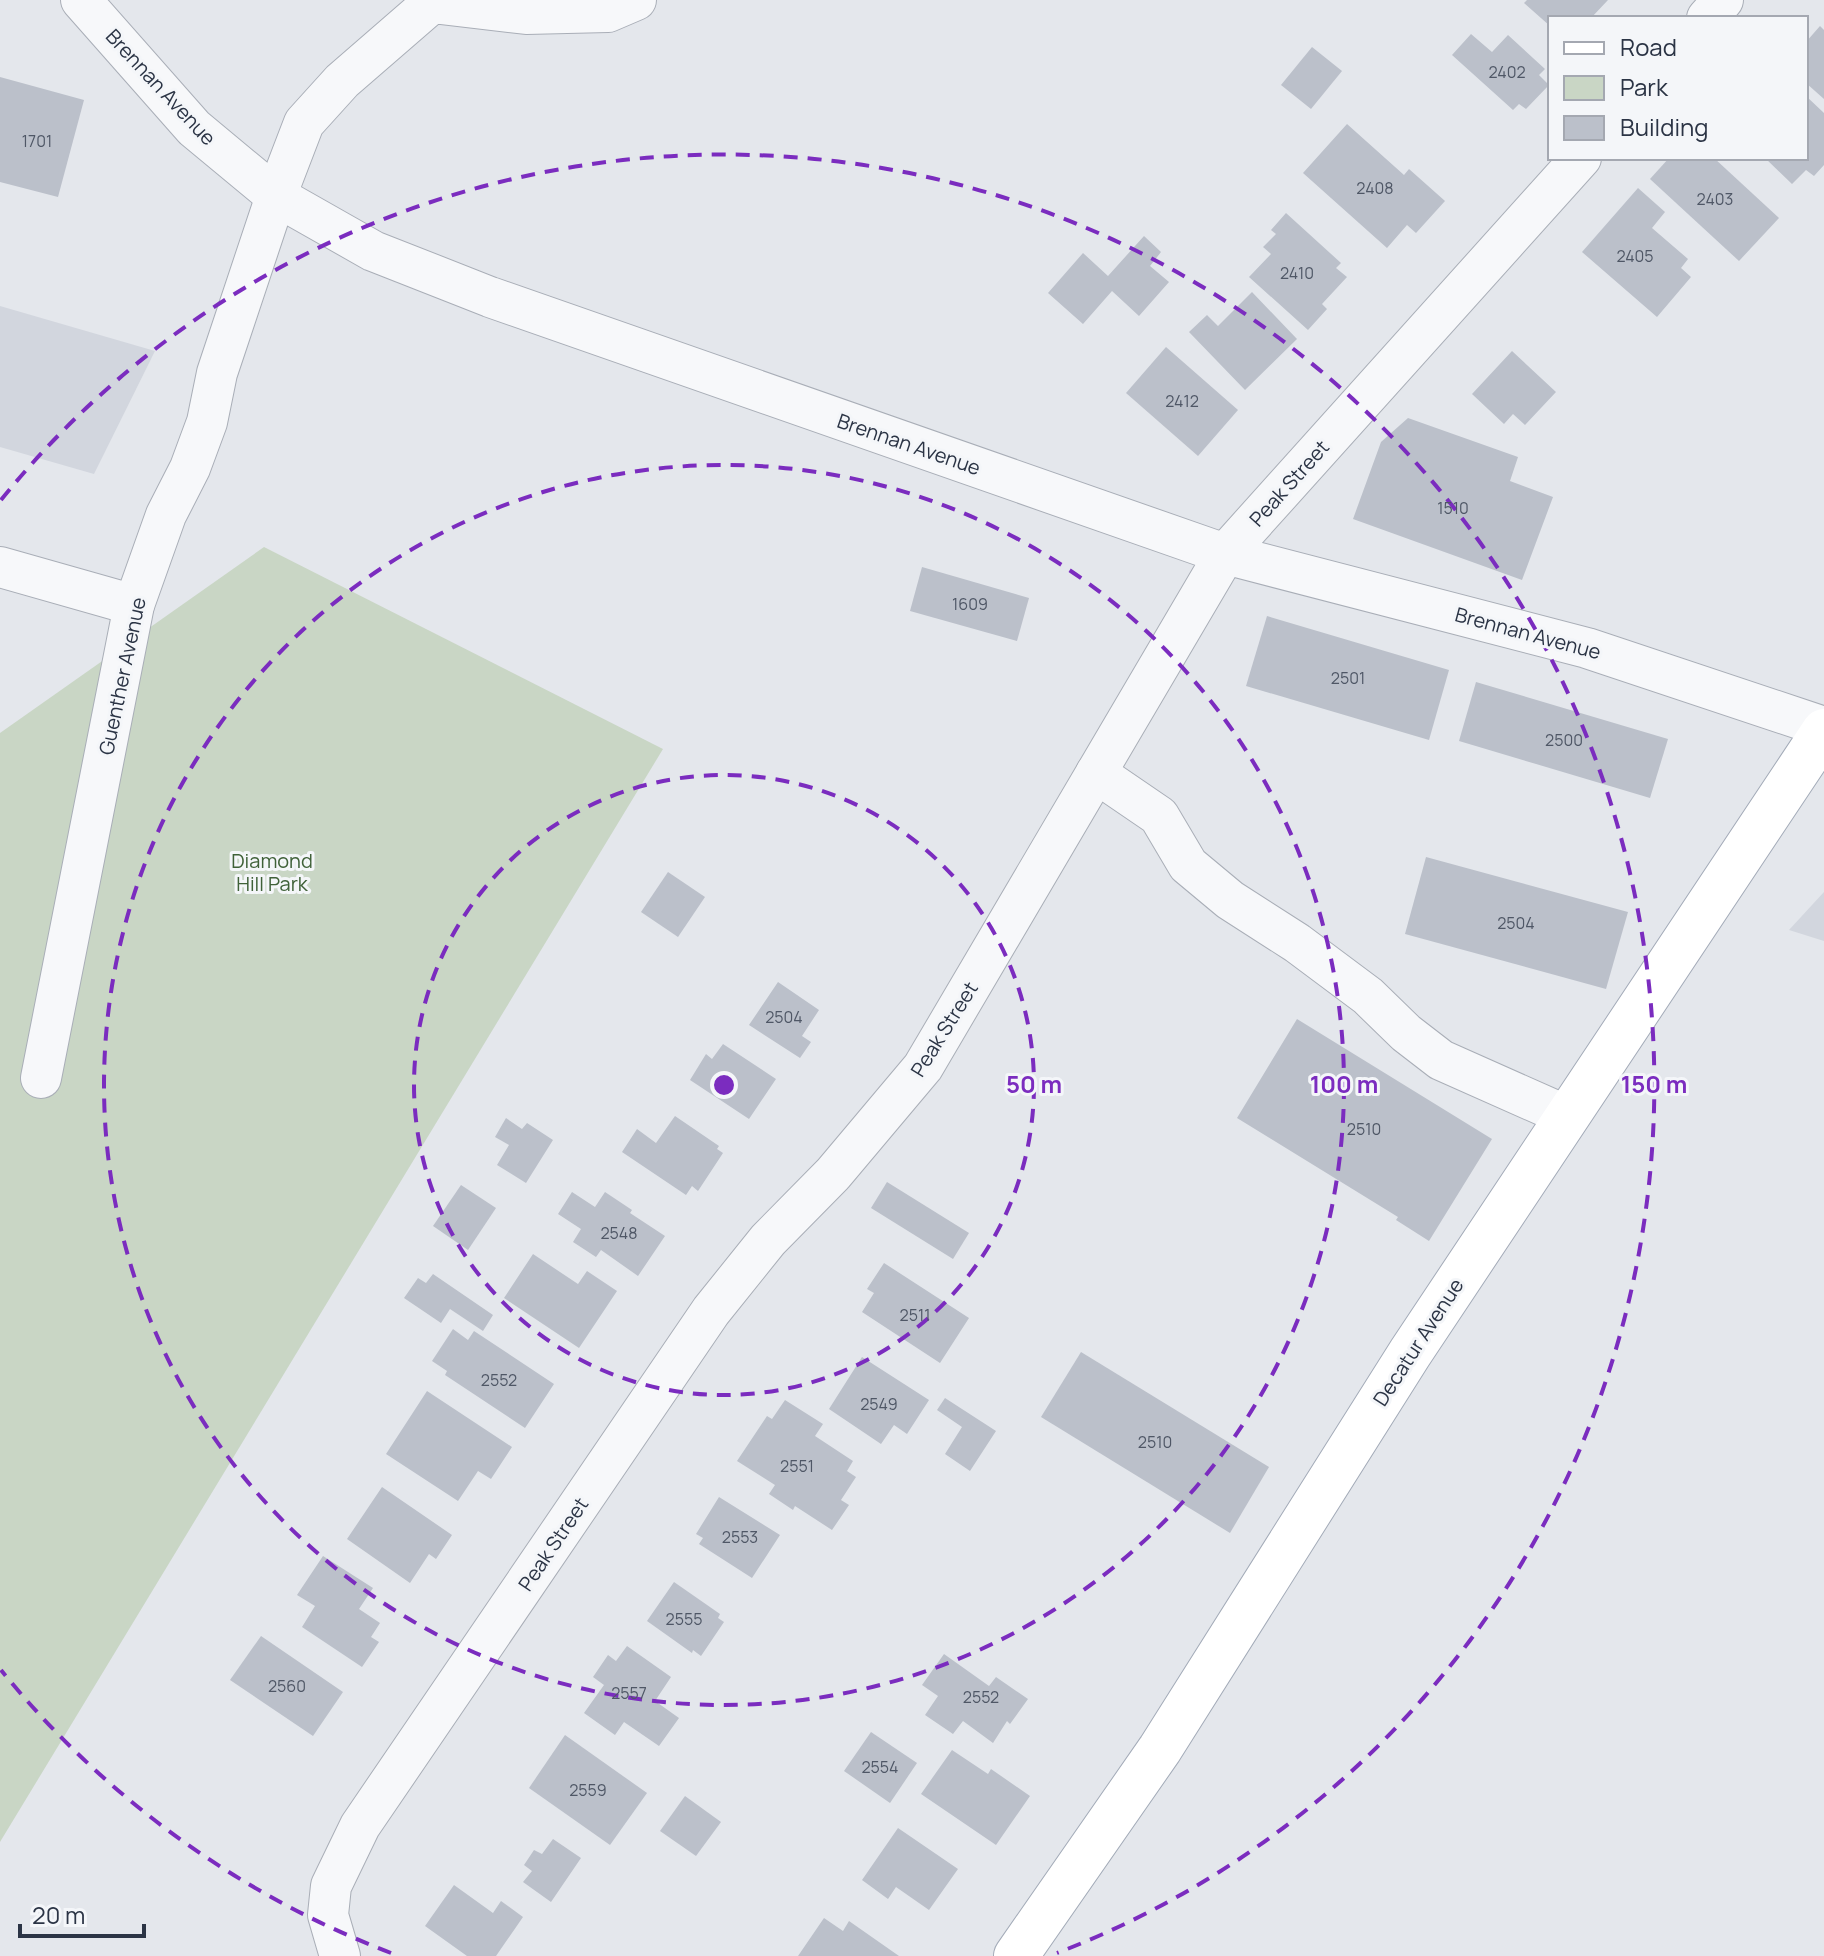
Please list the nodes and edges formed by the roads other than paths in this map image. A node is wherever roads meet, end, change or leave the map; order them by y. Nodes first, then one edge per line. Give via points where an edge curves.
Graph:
1 (81, 0) edge
2 (636, 0) edge
3 (1723, 0) edge
4 (434, 2) edge
5 (1709, 16) edge
6 (1579, 160) edge
7 (276, 196) junction
8 (1225, 554) junction
9 (0, 567) edge
10 (134, 605) junction
11 (1824, 729) edge
12 (1096, 773) junction
13 (41, 1078) dead end
14 (1567, 1116) junction
15 (340, 1956) edge
16 (1016, 1956) edge

1 - 7 street, Brennan Avenue via 194,128
2 - 4 street via 608,12 526,14
3 - 5 street
4 - 7 street, Guenther Avenue via 342,81 304,123
6 - 8 street, Peak Street
7 - 8 street, Brennan Avenue via 373,251 490,297
7 - 10 street, Guenther Avenue via 217,373 203,433
8 - 11 street, Brennan Avenue via 1587,648
8 - 12 street, Peak Street
9 - 10 street
10 - 13 street, Guenther Avenue
11 - 14 main road, Decatur Avenue
12 - 14 street via 1159,816 1188,865 1368,996 1441,1060
12 - 15 street, Peak Street via 923,1067 711,1311 360,1826 331,1886 328,1915
14 - 16 main road, Decatur Avenue via 1160,1749

